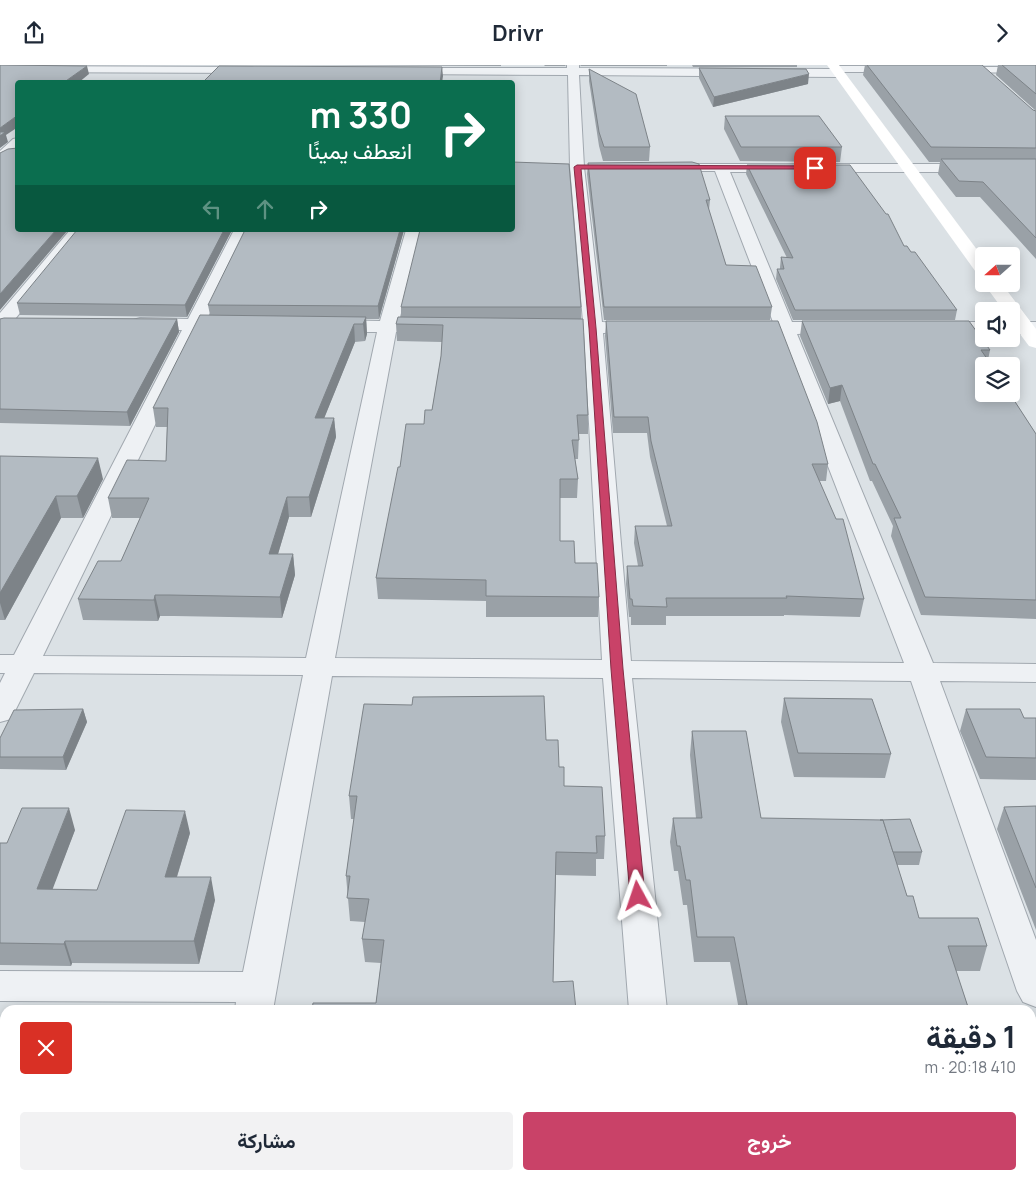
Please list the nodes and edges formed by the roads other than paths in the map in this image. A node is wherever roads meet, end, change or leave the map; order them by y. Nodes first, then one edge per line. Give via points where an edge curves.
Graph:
1 (99, 67) edge
2 (215, 67) edge
3 (573, 68) edge
4 (978, 68) edge
5 (0, 69) edge
6 (683, 69) edge
7 (835, 69) edge
8 (913, 69) edge
9 (262, 70) edge
10 (390, 70) edge
11 (942, 70) edge
12 (1036, 70) edge
13 (459, 73) edge
14 (85, 80) edge
15 (204, 80) edge
16 (995, 83) edge
17 (15, 146) edge
18 (3, 164) edge
19 (645, 167) edge
20 (722, 168) junction
21 (908, 168) junction
22 (1036, 168) edge
23 (77, 232) edge
24 (241, 232) edge
25 (413, 232) edge
26 (975, 259) edge
27 (1000, 293) edge
28 (20, 323) edge
29 (0, 324) edge
30 (127, 324) edge
31 (194, 324) junction
32 (252, 325) edge
33 (311, 325) edge
34 (388, 326) junction
35 (456, 327) edge
36 (524, 327) edge
37 (592, 328) junction
38 (660, 328) edge
39 (726, 328) edge
40 (784, 328) junction
41 (854, 328) edge
42 (924, 328) edge
43 (975, 328) edge
44 (1027, 331) edge
45 (12, 664) edge
46 (319, 666) junction
47 (617, 669) junction
48 (922, 672) junction
49 (1036, 673) edge
50 (0, 712) edge
51 (0, 986) edge
52 (1036, 991) edge
53 (257, 999) edge
54 (648, 1005) edge

1 - 2 street
1 - 5 street
1 - 14 street
2 - 9 street
2 - 15 street
3 - 6 street
3 - 13 street
3 - 37 street via 574,167
4 - 11 street
4 - 12 street
4 - 16 street
6 - 7 street
7 - 8 street
7 - 21 street
10 - 13 street
17 - 18 street
19 - 20 street
20 - 21 street
20 - 40 street
21 - 22 street
21 - 26 street
23 - 29 street
24 - 31 street
25 - 34 street
27 - 44 street
28 - 29 street
30 - 31 street
31 - 32 street
31 - 45 street
33 - 34 street
34 - 35 street
34 - 46 street
36 - 37 street
37 - 38 street
37 - 47 street
39 - 40 street
40 - 41 street
40 - 48 street
42 - 43 street
45 - 46 street
45 - 50 street
46 - 47 street
46 - 53 street
47 - 48 street
47 - 54 street
48 - 49 street
48 - 52 street
51 - 53 street

